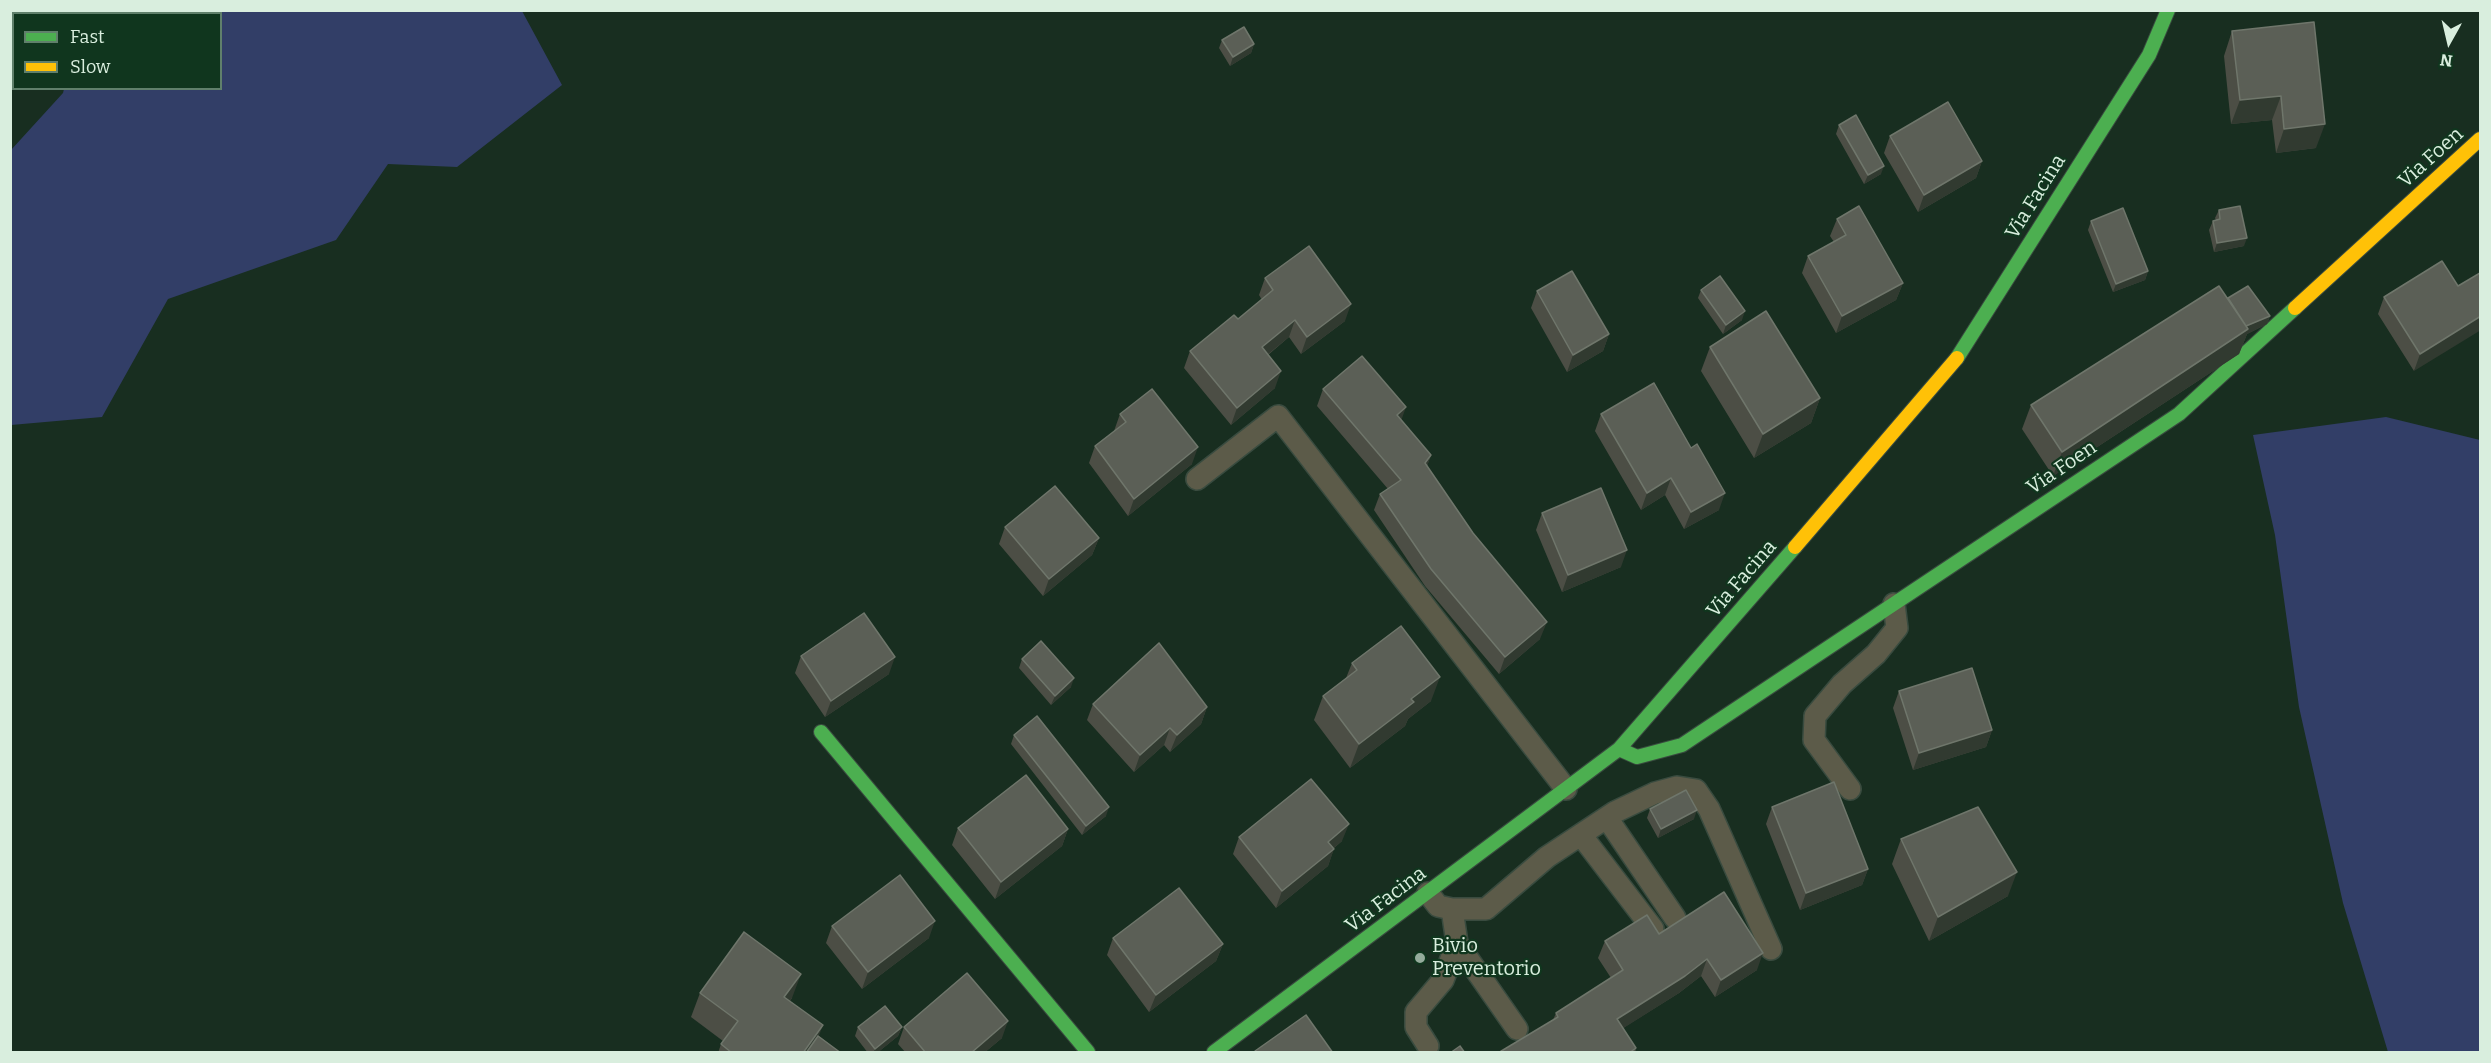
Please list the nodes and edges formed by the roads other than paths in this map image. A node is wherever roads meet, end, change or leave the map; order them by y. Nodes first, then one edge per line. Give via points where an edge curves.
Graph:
1 (2168, 10) edge
2 (2481, 139) edge
3 (1197, 479) dead end
4 (1894, 604) junction
5 (821, 732) dead end
6 (1619, 749) junction
7 (1566, 789) junction
8 (1850, 789) dead end
9 (1607, 818) junction
10 (1581, 835) junction
11 (1428, 893) junction
12 (1452, 909) junction
13 (1675, 918) dead end
14 (1653, 929) edge
15 (1457, 943) junction
16 (1771, 949) dead end
17 (1517, 1029) dead end
18 (1428, 1046) dead end
19 (1088, 1053) edge
20 (1214, 1053) edge

1 - 6 street, Via Facina via 2149,55 1952,366
2 - 4 street, Via Foen via 2180,414
3 - 7 lane via 1278,416
4 - 6 street, Via Foen via 1682,745 1636,757
4 - 8 lane via 1897,628 1815,716 1814,740
5 - 19 street
6 - 7 street, Via Facina
7 - 11 street, Via Facina
9 - 10 lane
9 - 13 lane
9 - 16 lane via 1655,793 1677,788 1696,790 1709,808
10 - 12 lane via 1547,857 1486,909
10 - 14 lane
11 - 12 lane via 1438,906
11 - 20 street, Via Facina
12 - 15 lane
15 - 17 lane
15 - 18 lane via 1443,980 1416,1012 1416,1027

